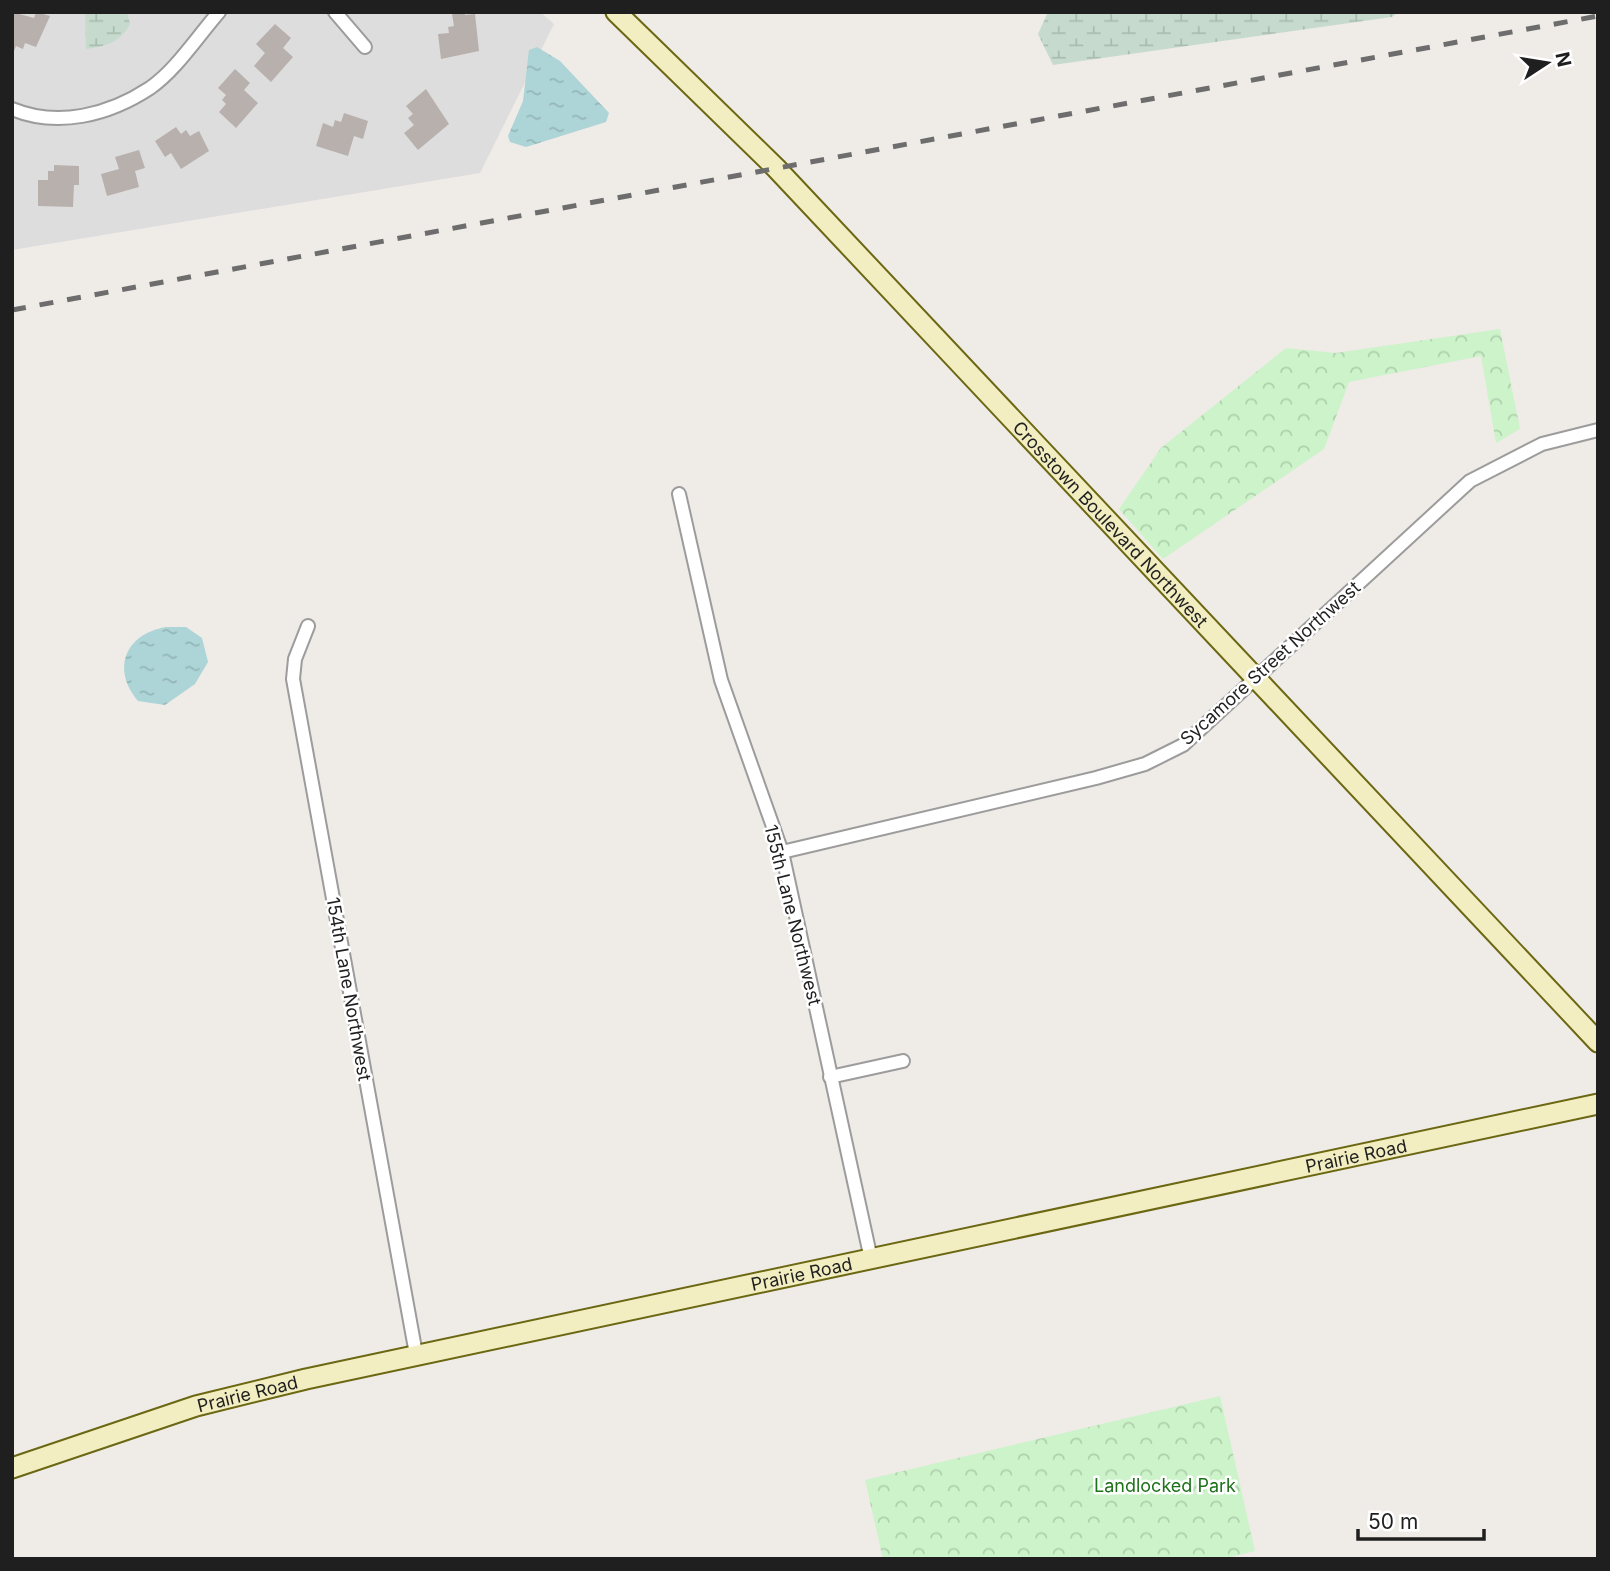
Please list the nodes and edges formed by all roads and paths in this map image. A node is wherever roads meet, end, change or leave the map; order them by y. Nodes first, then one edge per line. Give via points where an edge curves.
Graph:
1 (219, 12) edge
2 (335, 12) edge
3 (616, 12) edge
4 (365, 47) dead end
5 (12, 109) edge
6 (1598, 430) edge
7 (679, 494) dead end
8 (308, 626) dead end
9 (1257, 678) junction
10 (782, 852) junction
11 (1598, 1042) edge
12 (903, 1061) dead end
13 (830, 1077) junction
14 (1598, 1104) edge
15 (871, 1259) junction
16 (416, 1354) junction
17 (12, 1468) edge

1 - 5 street via 151,87 126,100 87,116 51,120
2 - 4 street
3 - 9 street, Crosstown Boulevard Northwest via 776,168
6 - 9 street, Sycamore Street Northwest via 1542,444 1470,481
7 - 10 street, 155th Lane Northwest via 720,680
8 - 16 street, 154th Lane Northwest via 295,659 293,679
9 - 10 street, Sycamore Street Northwest via 1183,745 1145,764
9 - 11 street, Crosstown Boulevard Northwest
10 - 13 street, 155th Lane Northwest
12 - 13 street
13 - 15 street, 155th Lane Northwest
14 - 15 street, Prairie Road
15 - 16 street, Prairie Road
16 - 17 street, Prairie Road via 197,1406

